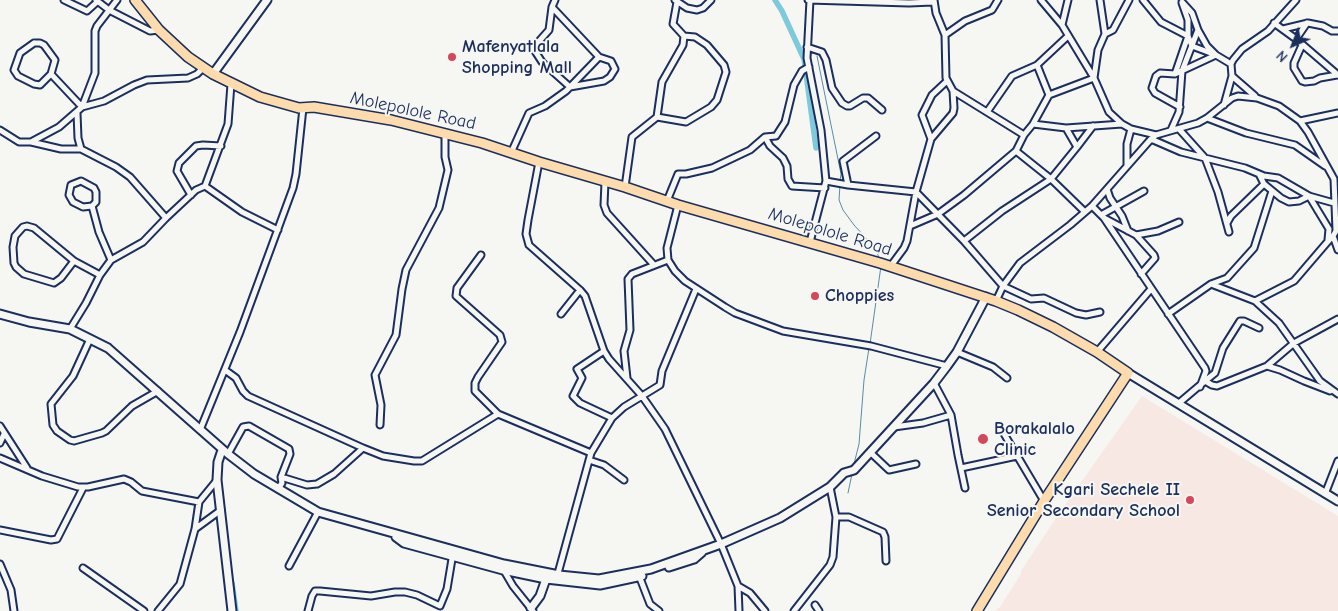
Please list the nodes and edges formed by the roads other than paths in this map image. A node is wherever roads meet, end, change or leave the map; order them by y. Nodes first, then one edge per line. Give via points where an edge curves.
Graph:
1 (64, 0) edge
2 (116, 0) edge
3 (135, 0) edge
4 (268, 0) edge
5 (555, 0) edge
6 (711, 0) edge
7 (809, 0) edge
8 (998, 0) edge
9 (1042, 0) edge
10 (1068, 0) edge
11 (1100, 0) edge
12 (1129, 0) edge
13 (1143, 0) edge
14 (1296, 0) edge
15 (96, 1) edge
16 (676, 1) edge
17 (934, 1) edge
18 (1182, 1) edge
19 (908, 2) edge
20 (552, 7) junction
21 (109, 10) junction
22 (1274, 23) junction
23 (1308, 23) junction
24 (1062, 25) junction
25 (1283, 29) junction
26 (159, 30) junction
27 (1198, 30) junction
28 (1335, 31) edge
29 (1105, 34) junction
30 (945, 35) junction
31 (684, 36) junction
32 (1068, 36) junction
33 (1188, 36) junction
34 (1338, 36) edge
35 (1296, 39) junction
36 (1302, 45) junction
37 (1192, 46) junction
38 (807, 47) junction
39 (1216, 55) junction
40 (598, 57) junction
41 (1231, 64) junction
42 (1037, 65) junction
43 (808, 66) junction
44 (203, 68) junction
45 (1182, 71) junction
46 (51, 74) junction
47 (213, 74) junction
48 (1175, 74) junction
49 (1338, 75) edge
50 (1232, 76) junction
51 (1094, 78) junction
52 (947, 81) junction
53 (231, 84) junction
54 (570, 87) junction
55 (953, 91) junction
56 (1049, 95) junction
57 (1257, 98) junction
58 (1224, 105) junction
59 (1180, 106) junction
60 (82, 107) junction
61 (304, 108) junction
62 (882, 110) dead end
63 (987, 112) junction
64 (1109, 112) junction
65 (1338, 113) edge
66 (77, 114) junction
67 (657, 118) junction
68 (1207, 118) junction
69 (1300, 121) junction
70 (1033, 124) junction
71 (1107, 124) junction
72 (1122, 124) junction
73 (1093, 126) junction
74 (1066, 128) junction
75 (1131, 129) junction
76 (1179, 129) junction
77 (0, 130) edge
78 (1172, 130) junction
79 (1024, 135) junction
80 (1156, 135) junction
81 (876, 136) dead end
82 (445, 137) junction
83 (765, 138) junction
84 (931, 139) junction
85 (1151, 139) junction
86 (31, 142) junction
87 (221, 146) junction
88 (1077, 147) junction
89 (81, 149) junction
90 (1016, 151) junction
91 (511, 153) junction
92 (1205, 158) junction
93 (539, 162) junction
94 (1128, 165) junction
95 (1327, 168) junction
96 (1259, 174) junction
97 (1336, 177) edge
98 (1051, 179) junction
99 (826, 181) junction
100 (605, 182) junction
101 (1264, 184) junction
102 (205, 186) junction
103 (848, 186) junction
104 (625, 187) junction
105 (825, 188) junction
106 (1107, 189) junction
107 (1144, 191) dead end
108 (1272, 191) junction
109 (916, 192) junction
110 (191, 195) junction
111 (1309, 196) junction
112 (667, 201) junction
113 (1334, 202) junction
114 (678, 205) junction
115 (92, 206) junction
116 (1092, 206) junction
117 (1116, 207) junction
118 (1085, 212) junction
119 (1336, 212) edge
120 (938, 214) junction
121 (1102, 217) junction
122 (166, 218) junction
123 (1179, 222) dead end
124 (1228, 223) junction
125 (910, 226) junction
126 (278, 230) junction
127 (1128, 231) junction
128 (1229, 232) dead end
129 (1136, 236) junction
130 (1331, 238) junction
131 (964, 241) junction
132 (810, 242) junction
133 (1338, 250) edge
134 (481, 255) dead end
135 (111, 260) junction
136 (668, 260) junction
137 (74, 261) junction
138 (654, 265) junction
139 (890, 267) junction
140 (1141, 274) junction
141 (100, 275) junction
142 (1211, 284) junction
143 (1003, 286) junction
144 (696, 289) junction
145 (1151, 289) junction
146 (580, 290) junction
147 (986, 298) junction
148 (996, 300) junction
149 (1255, 301) junction
150 (1100, 312) dead end
151 (0, 314) edge
152 (561, 314) dead end
153 (1168, 314) junction
154 (1338, 319) edge
155 (1259, 328) dead end
156 (70, 329) junction
157 (90, 339) junction
158 (1294, 343) junction
159 (604, 351) junction
160 (957, 352) junction
161 (1097, 352) junction
162 (947, 366) junction
163 (1267, 366) junction
164 (225, 370) junction
165 (1206, 370) junction
166 (1128, 373) junction
167 (628, 378) junction
168 (1007, 378) dead end
169 (1208, 380) junction
170 (934, 383) junction
171 (1200, 387) junction
172 (158, 391) junction
173 (1336, 393) edge
174 (642, 396) junction
175 (1179, 403) junction
176 (498, 414) junction
177 (952, 415) junction
178 (612, 418) junction
179 (380, 425) dead end
180 (0, 426) edge
181 (894, 427) junction
182 (200, 430) junction
183 (1003, 432) dead end
184 (4, 434) junction
185 (0, 443) edge
186 (363, 448) junction
187 (225, 452) junction
188 (591, 453) junction
189 (871, 453) junction
190 (1017, 456) junction
191 (0, 458) edge
192 (589, 460) junction
193 (1338, 461) edge
194 (916, 464) dead end
195 (27, 468) junction
196 (961, 468) junction
197 (281, 477) junction
198 (1332, 477) junction
199 (217, 480) junction
200 (624, 480) dead end
201 (1338, 480) edge
202 (830, 487) junction
203 (83, 488) junction
204 (965, 488) dead end
205 (278, 489) junction
206 (1325, 494) junction
207 (1044, 501) junction
208 (1338, 501) edge
209 (199, 502) junction
210 (222, 510) junction
211 (318, 512) junction
212 (836, 517) junction
213 (195, 529) junction
214 (0, 530) edge
215 (721, 544) junction
216 (453, 553) junction
217 (886, 561) dead end
218 (0, 564) edge
219 (289, 566) dead end
220 (504, 567) junction
221 (83, 568) dead end
222 (638, 574) junction
223 (557, 578) junction
224 (546, 579) junction
225 (738, 586) junction
226 (815, 605) dead end
227 (438, 608) edge
228 (532, 610) edge
229 (14, 611) edge
230 (144, 611) edge
231 (159, 611) edge
232 (232, 611) edge
233 (308, 611) edge
234 (658, 611) edge
235 (739, 611) edge
236 (765, 611) edge
237 (794, 611) edge
238 (819, 611) edge
239 (977, 611) edge

1 - 15 street via 87,11
2 - 21 street
3 - 26 main road, Molepolole Road
4 - 47 street
5 - 20 street
6 - 16 street via 697,10
7 - 19 street
7 - 38 street
8 - 30 street via 992,10 965,21
9 - 24 street
10 - 24 street
11 - 29 street
12 - 29 street via 1113,30
13 - 33 street via 1161,22
14 - 22 street
15 - 21 street
16 - 31 street via 673,24
17 - 19 street
17 - 30 street
18 - 27 street via 1192,13
18 - 33 street via 1188,20
20 - 40 street
20 - 54 street via 549,30 533,48 542,62
21 - 26 street via 150,31
21 - 60 street via 95,31 95,73
22 - 25 street
22 - 41 street via 1265,34 1242,49
23 - 25 street
23 - 28 street
23 - 35 street
24 - 32 street
25 - 35 street
26 - 44 main road, Molepolole Road
27 - 37 street
27 - 39 street
28 - 34 street
29 - 51 street via 1098,50
30 - 52 street
31 - 67 street via 682,48 662,82
31 - 67 street via 695,37 707,45 724,65 726,72 717,100 686,122
32 - 42 street
32 - 51 street
33 - 37 street
33 - 48 street
35 - 36 street
36 - 49 street
36 - 49 street via 1294,68 1302,81
37 - 39 street
37 - 45 street
38 - 43 street
38 - 62 street via 822,52 832,88 842,103 850,106 868,98
39 - 41 street
39 - 45 street
40 - 54 street
40 - 54 street via 613,63 615,69 610,77
41 - 50 street
42 - 56 street
42 - 63 street via 1012,76
43 - 83 street via 793,87 784,126 776,136
43 - 99 street via 821,130
44 - 47 main road, Molepolole Road
44 - 60 street via 188,78 141,82 104,101
45 - 48 street
45 - 59 street
46 - 46 street via 40,85 18,76 14,70 20,53 40,42 55,60
46 - 60 street
47 - 53 main road, Molepolole Road
48 - 59 street via 1158,74 1152,88 1157,95
50 - 57 street
50 - 58 street
51 - 56 street
51 - 64 street
52 - 55 street
52 - 84 street via 932,95 922,115
53 - 61 main road, Molepolole Road via 260,97
53 - 87 street via 230,115
54 - 91 street via 545,106 529,113
55 - 63 street
55 - 84 street via 953,113
56 - 70 street
57 - 58 street via 1238,96
57 - 69 street via 1279,106
58 - 68 street
59 - 78 street
60 - 66 street
61 - 82 main road, Molepolole Road
61 - 91 main road, Molepolole Road via 391,120
61 - 126 street via 295,181
63 - 79 street
64 - 71 street
64 - 72 street
65 - 69 street
66 - 86 street
66 - 89 street
67 - 104 street via 632,137
68 - 76 street
68 - 95 street via 1246,133 1296,145
69 - 95 street
70 - 74 street
70 - 79 street
71 - 72 street
71 - 73 street
72 - 75 street
73 - 74 street
73 - 88 street
74 - 88 street
75 - 80 street
75 - 94 street via 1127,144
76 - 78 street
76 - 92 street
77 - 86 street via 19,142
78 - 80 street
79 - 90 street
80 - 85 street
81 - 103 street via 843,161
82 - 91 main road, Molepolole Road
82 - 179 street via 448,170 439,208 406,270 396,335 375,375 381,405
83 - 105 street via 783,158 792,186
83 - 112 street via 750,150 712,168 678,174
84 - 109 street
85 - 92 street
85 - 94 street
86 - 89 street via 61,149
87 - 102 street
87 - 110 street via 196,146 179,163 177,171
88 - 98 street
89 - 122 street via 124,172
90 - 98 street
90 - 120 street
91 - 93 main road, Molepolole Road
92 - 96 street
92 - 124 street
93 - 100 main road, Molepolole Road
93 - 146 street via 527,240 532,249
94 - 106 street
95 - 97 street
96 - 101 street
96 - 111 street via 1278,178
97 - 113 street
98 - 118 street
98 - 131 street via 1002,210
99 - 103 street
99 - 105 street
100 - 104 main road, Molepolole Road
100 - 138 street via 607,213
101 - 108 street
101 - 124 street via 1231,216
102 - 110 street
102 - 126 street via 242,212
103 - 109 street
104 - 112 main road, Molepolole Road
105 - 132 street
106 - 116 street
106 - 117 street
107 - 117 street
108 - 111 street via 1289,202
108 - 142 street via 1254,248 1227,278
109 - 120 street
109 - 125 street
110 - 122 street
111 - 113 street
111 - 130 street
112 - 114 main road, Molepolole Road
113 - 119 street
114 - 132 main road, Molepolole Road
114 - 136 street via 667,248
115 - 115 street via 96,202 94,188 81,181 71,185 68,195 73,202 83,207
115 - 135 street
116 - 118 street
116 - 121 street
117 - 121 street
117 - 127 street
118 - 143 street via 1025,258
119 - 130 street via 1336,230
120 - 125 street
120 - 131 street
121 - 127 street
121 - 140 street
122 - 135 street via 143,242
123 - 129 street
124 - 128 street
125 - 139 street via 904,248
126 - 164 street
127 - 129 street
129 - 140 street via 1155,256
130 - 133 street
130 - 149 street via 1294,281
131 - 143 street
132 - 139 main road, Molepolole Road
134 - 176 street via 455,292 459,300 502,339 474,387
135 - 141 street
136 - 138 street
136 - 144 street via 675,271
137 - 137 street via 54,283 24,274 14,263 15,236 23,227 30,226
137 - 141 street
138 - 167 street via 632,274 628,279 630,330 624,351
139 - 147 main road, Molepolole Road
140 - 145 street
141 - 156 street
142 - 149 street
142 - 153 street
143 - 148 street
143 - 150 street via 1031,299 1044,298 1076,313
144 - 162 street via 735,313 783,331 871,346
144 - 174 street via 662,371 660,385
145 - 153 street
145 - 161 street
146 - 152 street
146 - 159 street
147 - 148 main road, Molepolole Road
147 - 160 street
148 - 161 main road, Molepolole Road via 1033,316
149 - 158 street via 1279,323
151 - 156 street
153 - 165 street
154 - 158 street
155 - 169 street via 1240,321 1223,348 1216,373
156 - 157 street
157 - 172 street via 114,353
157 - 172 street via 73,376 52,404 56,431 70,440 102,433 132,406
158 - 163 street
158 - 173 street via 1320,382
159 - 167 street
159 - 178 street via 578,369 582,378 573,396 580,403
160 - 162 street
160 - 168 street via 993,367
161 - 166 main road, Molepolole Road
162 - 170 street
163 - 169 street via 1217,386
163 - 173 street
164 - 182 street
164 - 186 street via 236,378 248,396
165 - 169 street
165 - 171 street
166 - 175 street
166 - 207 main road
167 - 174 street
169 - 171 street
170 - 177 street
170 - 181 street
171 - 175 street
172 - 182 street
174 - 178 street
174 - 215 street via 670,438
175 - 206 street
176 - 186 street via 418,462 383,456
176 - 188 street
177 - 181 street
177 - 196 street
178 - 188 street
180 - 184 street
181 - 189 street
182 - 187 street
183 - 190 street
184 - 185 street
184 - 195 street
186 - 197 street via 334,474 317,484 307,485
187 - 197 street via 243,427 249,426 289,449
187 - 199 street via 218,462
187 - 205 street
188 - 192 street
189 - 194 street via 889,470
189 - 202 street
190 - 196 street
190 - 207 street
191 - 195 street
192 - 200 street via 604,465
192 - 223 street
193 - 198 street
195 - 203 street
196 - 204 street
197 - 205 street
198 - 201 street
198 - 206 street
199 - 209 street
199 - 210 street
202 - 212 street
202 - 215 street via 780,518
203 - 209 street via 124,479 142,490
203 - 214 street via 57,539
205 - 211 street
206 - 208 street
207 - 239 main road
209 - 213 street
210 - 213 street
210 - 232 street
211 - 216 street
211 - 219 street
212 - 217 street via 849,517 882,532
212 - 237 street via 835,549 830,565
213 - 231 street via 180,584
215 - 222 street
215 - 225 street
216 - 220 street
216 - 227 street via 447,588
218 - 229 street via 11,590
220 - 223 street
220 - 224 street
220 - 228 street via 513,586
221 - 230 street
222 - 223 street via 599,579
222 - 234 street via 650,604
223 - 224 street
224 - 228 street
225 - 235 street
225 - 236 street via 750,593
226 - 238 street
227 - 233 street via 417,595 405,592 371,596 320,591 312,596

